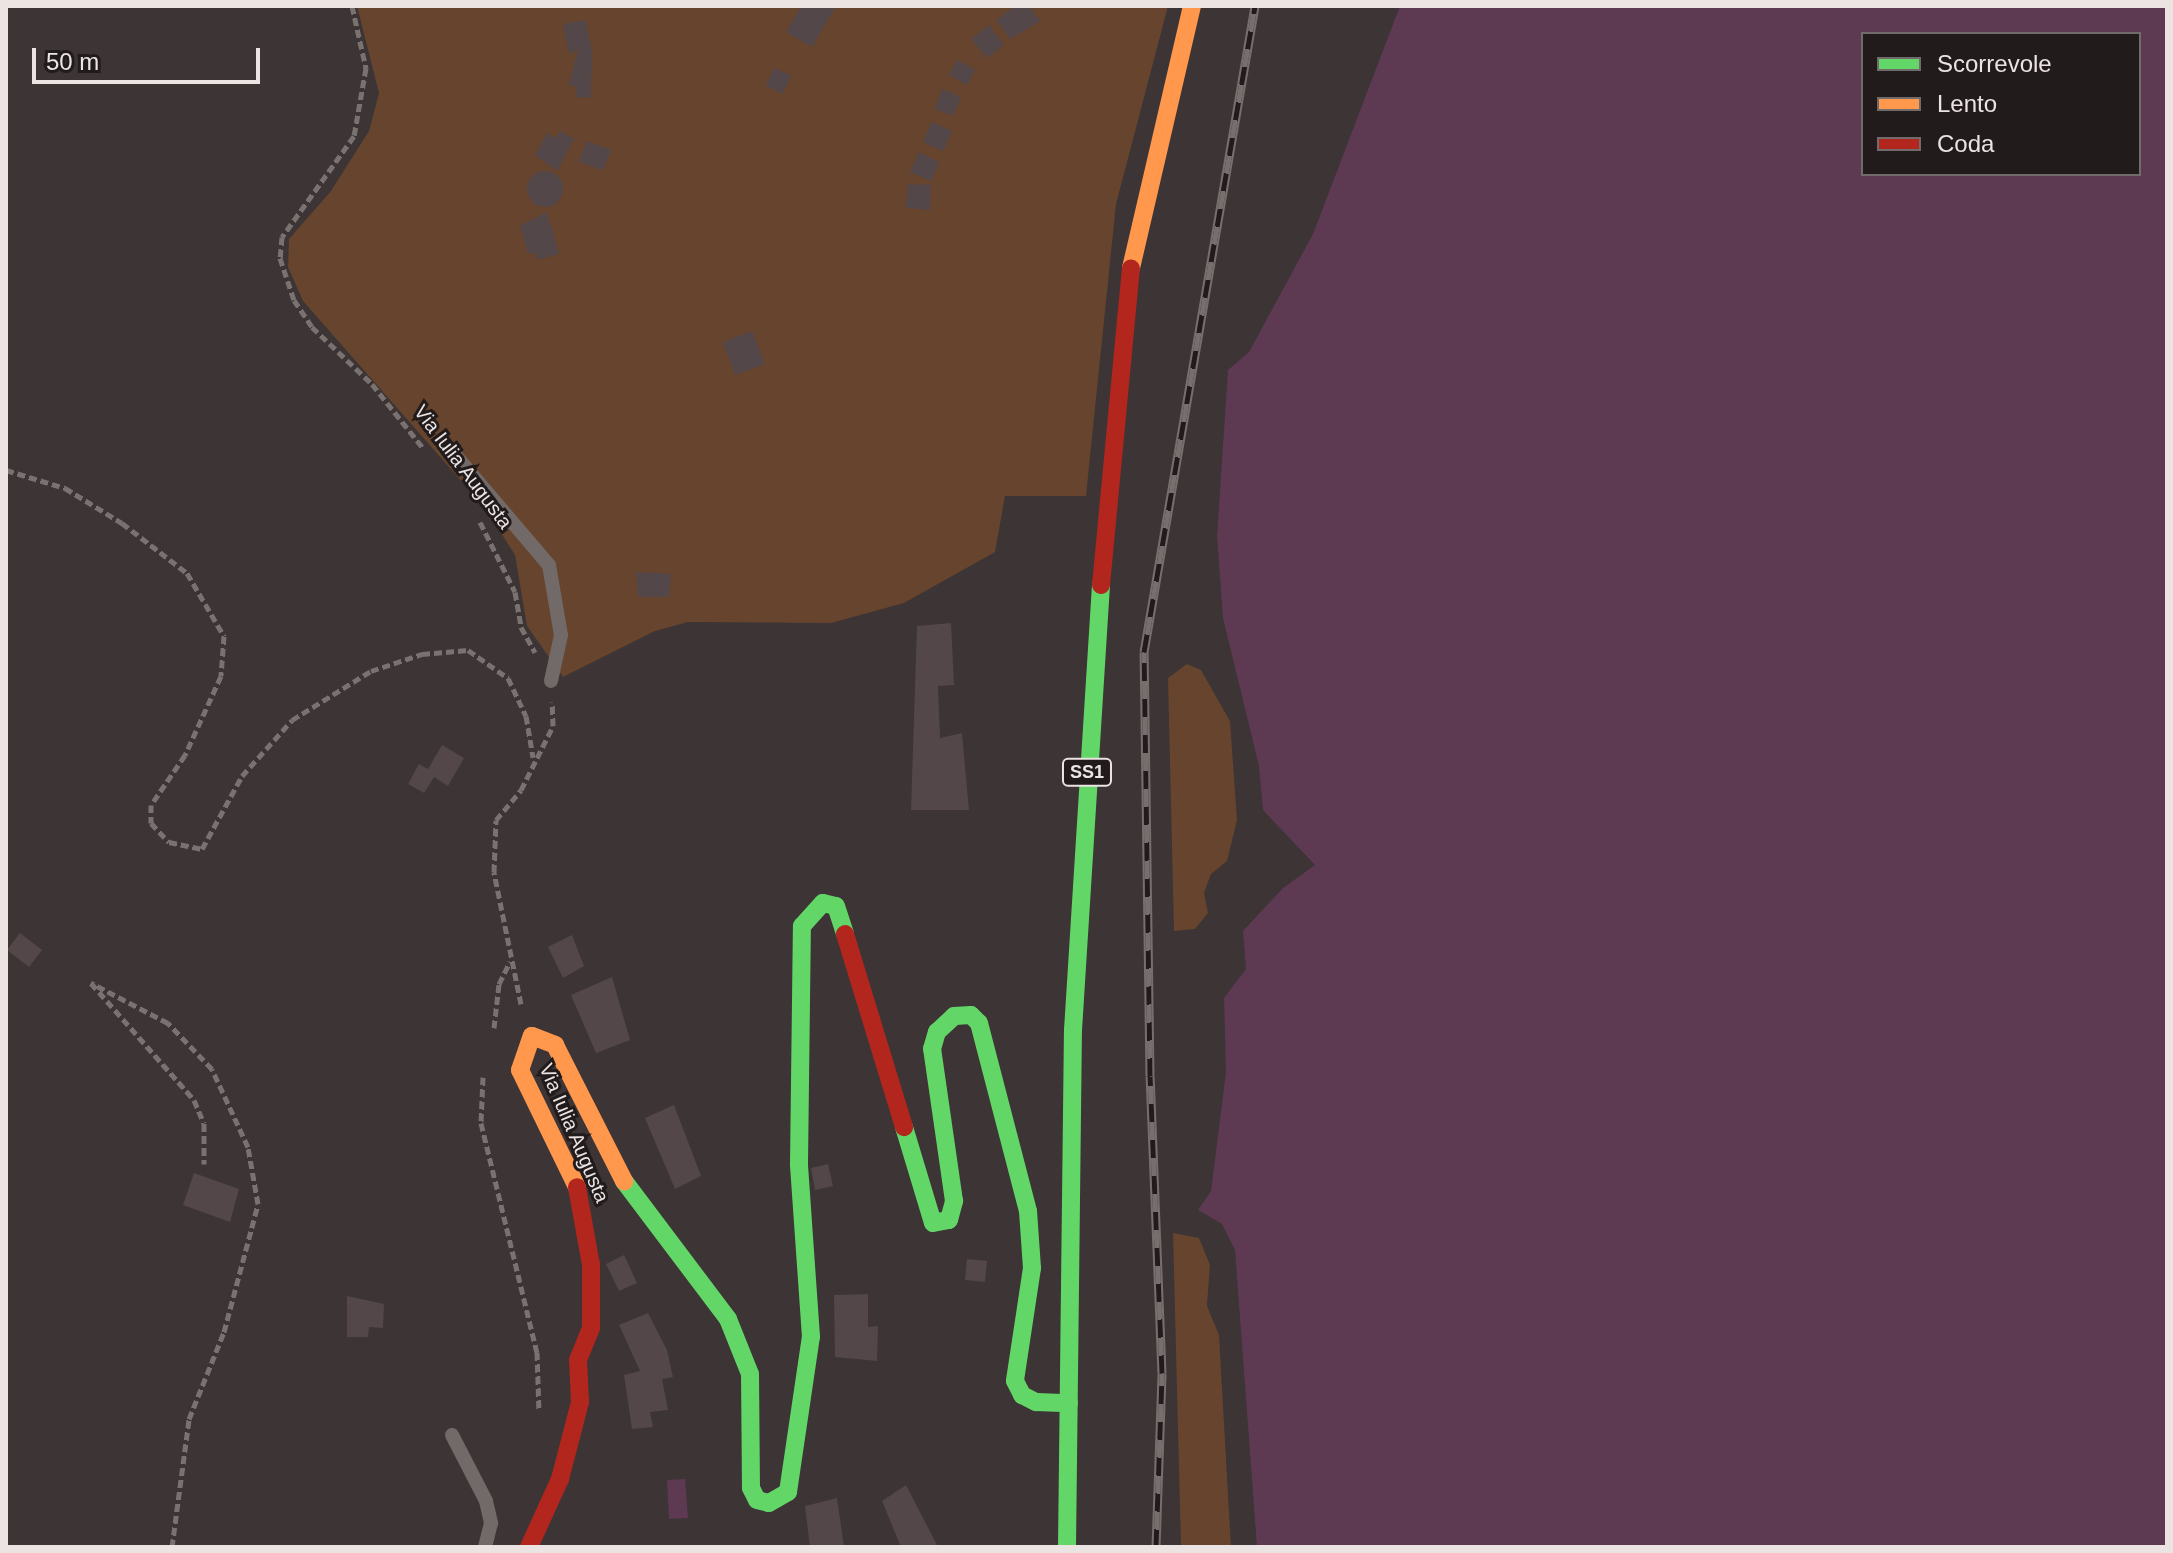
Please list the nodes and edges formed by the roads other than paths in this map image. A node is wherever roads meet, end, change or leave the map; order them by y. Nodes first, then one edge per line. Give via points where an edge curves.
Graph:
1 (1192, 6) edge
2 (445, 443) dead end
3 (551, 681) road end
4 (1069, 1403) junction
5 (452, 1435) dead end
6 (485, 1547) edge
7 (529, 1547) edge
8 (1067, 1547) edge

1 - 4 street, SS1 via 1128,283 1119,367 1077,929
2 - 3 lane via 549,565 561,635
4 - 7 street, Via Iulia Augusta via 1036,1402 1015,1381 1032,1268 1028,1211 979,1023 971,1015 954,1016 937,1032 932,1049 954,1201 949,1220 933,1223 836,906 816,907 802,926 799,1164 811,1337 794,1473 778,1502 757,1500 751,1488 750,1374 728,1319 609,1161 555,1045 532,1036 520,1061 580,1194 591,1265 591,1328 578,1360 580,1402 560,1479
4 - 8 street, SS1
5 - 6 lane via 486,1501 491,1523

